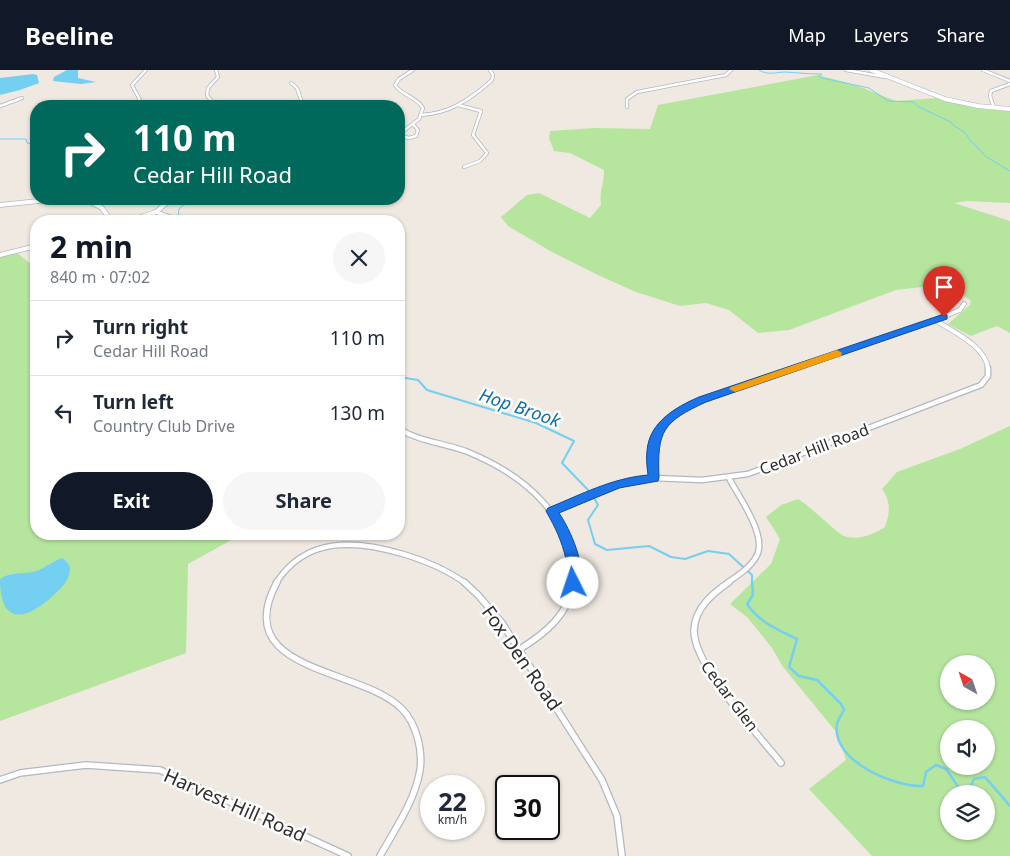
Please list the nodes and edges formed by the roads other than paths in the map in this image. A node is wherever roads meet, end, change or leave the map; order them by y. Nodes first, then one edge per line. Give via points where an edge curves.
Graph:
1 (146, 70) edge
2 (216, 70) edge
3 (413, 70) edge
4 (490, 70) edge
5 (731, 70) edge
6 (846, 70) edge
7 (871, 70) edge
8 (983, 70) edge
9 (885, 77) junction
10 (1010, 82) edge
11 (291, 83) dead end
12 (22, 98) dead end
13 (140, 100) edge
14 (210, 100) edge
15 (301, 100) edge
16 (458, 105) junction
17 (0, 106) edge
18 (627, 107) dead end
19 (994, 108) junction
20 (1010, 109) edge
21 (420, 115) junction
22 (413, 124) junction
23 (405, 130) edge
24 (405, 137) edge
25 (464, 167) dead end
26 (30, 202) edge
27 (0, 205) edge
28 (98, 205) edge
29 (165, 205) edge
30 (156, 212) junction
31 (108, 215) edge
32 (147, 215) edge
33 (164, 215) edge
34 (30, 248) edge
35 (0, 256) edge
36 (964, 304) dead end
37 (935, 320) junction
38 (405, 432) edge
39 (654, 478) junction
40 (729, 478) junction
41 (552, 511) junction
42 (520, 649) junction
43 (781, 763) dead end
44 (0, 780) edge
45 (348, 856) edge
46 (380, 856) edge
47 (622, 856) edge

1 - 13 street via 132,85
2 - 14 street via 218,77 206,95
3 - 21 street via 395,85 420,103 423,108
4 - 16 street via 492,80
5 - 18 street via 724,75 636,92 627,99
6 - 9 street
7 - 9 street
8 - 10 street
9 - 19 street via 945,98
10 - 19 street via 991,91
11 - 15 street via 297,88
12 - 17 street
16 - 21 street via 438,114
16 - 25 street via 481,110 473,131 486,153 478,162
19 - 20 street
21 - 22 street
22 - 23 street
22 - 24 street via 418,130 416,136
26 - 27 street
28 - 31 street
29 - 30 street
30 - 32 street
30 - 33 street
34 - 35 street
36 - 37 street via 960,310
37 - 39 street via 691,404 671,417 654,439
37 - 40 street, Cedar Hill Road via 984,356 990,371 981,385 768,468
38 - 41 street via 467,452 493,465
39 - 40 street, Cedar Hill Road
39 - 41 street, Cedar Hill Road via 615,485
40 - 43 street, Cedar Glen via 760,546 756,560 707,599 694,622 695,638 699,653 715,680
41 - 42 street via 564,531 573,561 573,583 557,622
42 - 46 street, Fox Den Road via 484,601 449,571 384,548 346,542 317,549 280,574 266,607 270,635 280,648 295,660 384,695 401,708 419,741 419,774
42 - 47 street, Fox Den Road via 602,780 620,823
44 - 45 street, Harvest Hill Road via 20,773 86,765 160,770

